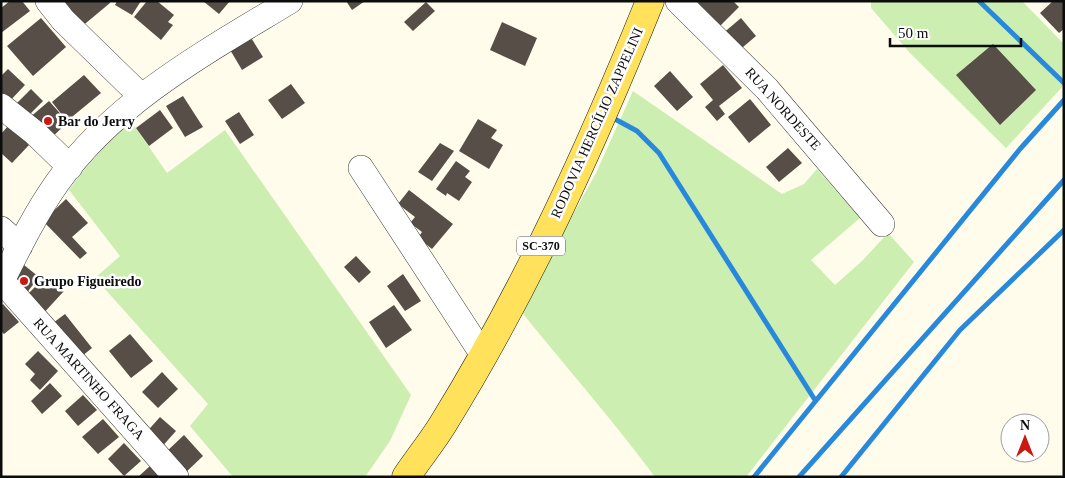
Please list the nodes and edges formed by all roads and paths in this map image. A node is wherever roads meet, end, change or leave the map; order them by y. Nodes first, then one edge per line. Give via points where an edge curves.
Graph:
1 (48, 1) edge
2 (290, 1) edge
3 (650, 1) edge
4 (678, 1) edge
5 (141, 96) junction
6 (1, 106) edge
7 (70, 167) junction
8 (361, 168) dead end
9 (882, 224) dead end
10 (1, 229) edge
11 (20, 246) junction
12 (2, 282) edge
13 (483, 355) junction
14 (176, 477) edge
15 (406, 477) edge

1 - 5 street
2 - 5 street
3 - 13 main road, RODOVIA HERCÍLIO ZAPPELINI / SC-370 via 576,176
4 - 9 street, RUA NORDESTE via 767,89
5 - 7 street
6 - 7 street via 35,132
7 - 11 street
8 - 13 street
10 - 11 street
11 - 12 street
12 - 14 street, RUA MARTINHO FRAGA
13 - 15 main road, RODOVIA HERCÍLIO ZAPPELINI / SC-370 via 443,424

